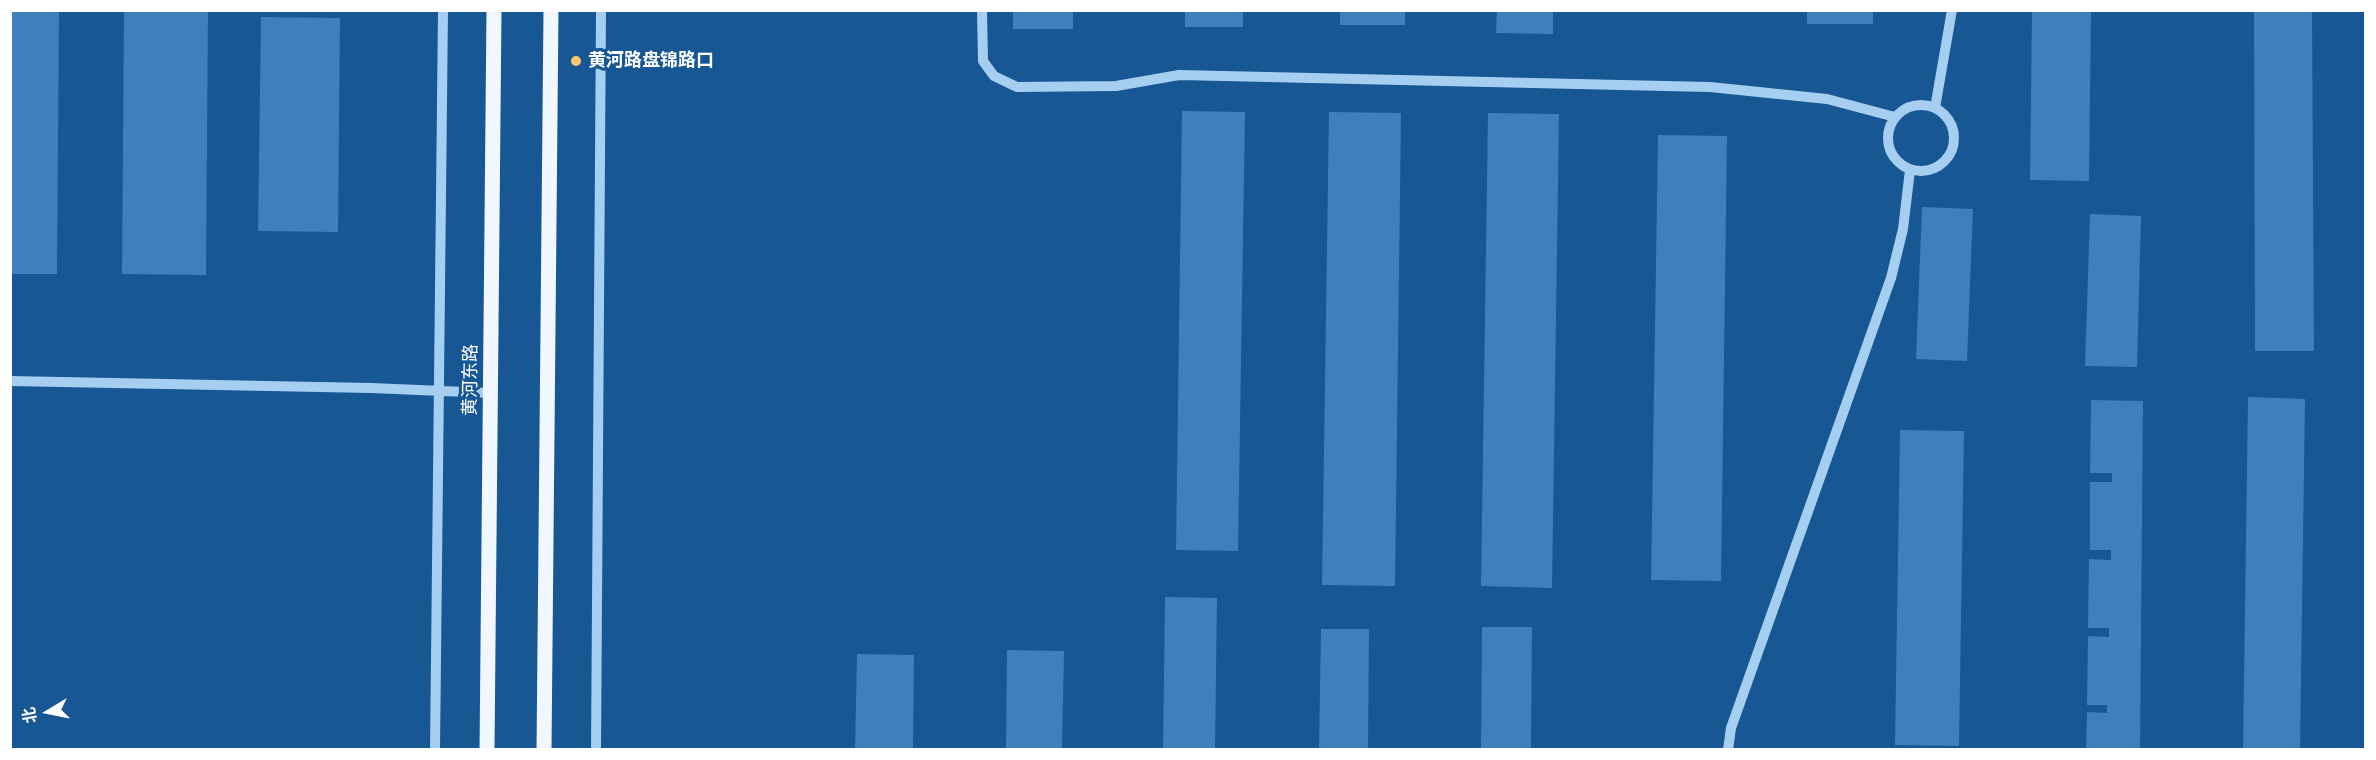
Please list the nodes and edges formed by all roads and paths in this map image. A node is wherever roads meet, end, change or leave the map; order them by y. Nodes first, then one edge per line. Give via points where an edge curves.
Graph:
1 (443, 10) edge
2 (494, 10) edge
3 (551, 10) edge
4 (601, 10) edge
5 (982, 10) edge
6 (1952, 10) edge
7 (1935, 108) junction
8 (1895, 117) junction
9 (1910, 170) junction
10 (10, 381) edge
11 (439, 390) junction
12 (490, 393) junction
13 (435, 750) edge
14 (487, 750) edge
15 (544, 750) edge
16 (596, 750) edge
17 (1728, 750) edge

1 - 11 lane
2 - 12 main road, 黄河东路
3 - 15 main road
4 - 16 lane
5 - 8 lane via 983,61 994,76 1017,87 1116,86 1179,75 1710,87 1827,99
6 - 7 lane
7 - 8 lane via 1921,104
7 - 9 lane via 1947,117 1953,130 1951,153 1933,169
8 - 9 lane via 1888,130 1888,144 1892,155
9 - 17 lane via 1903,229 1891,278 1731,728
10 - 11 lane
11 - 12 lane
11 - 13 lane
12 - 14 main road, 黄河东路

